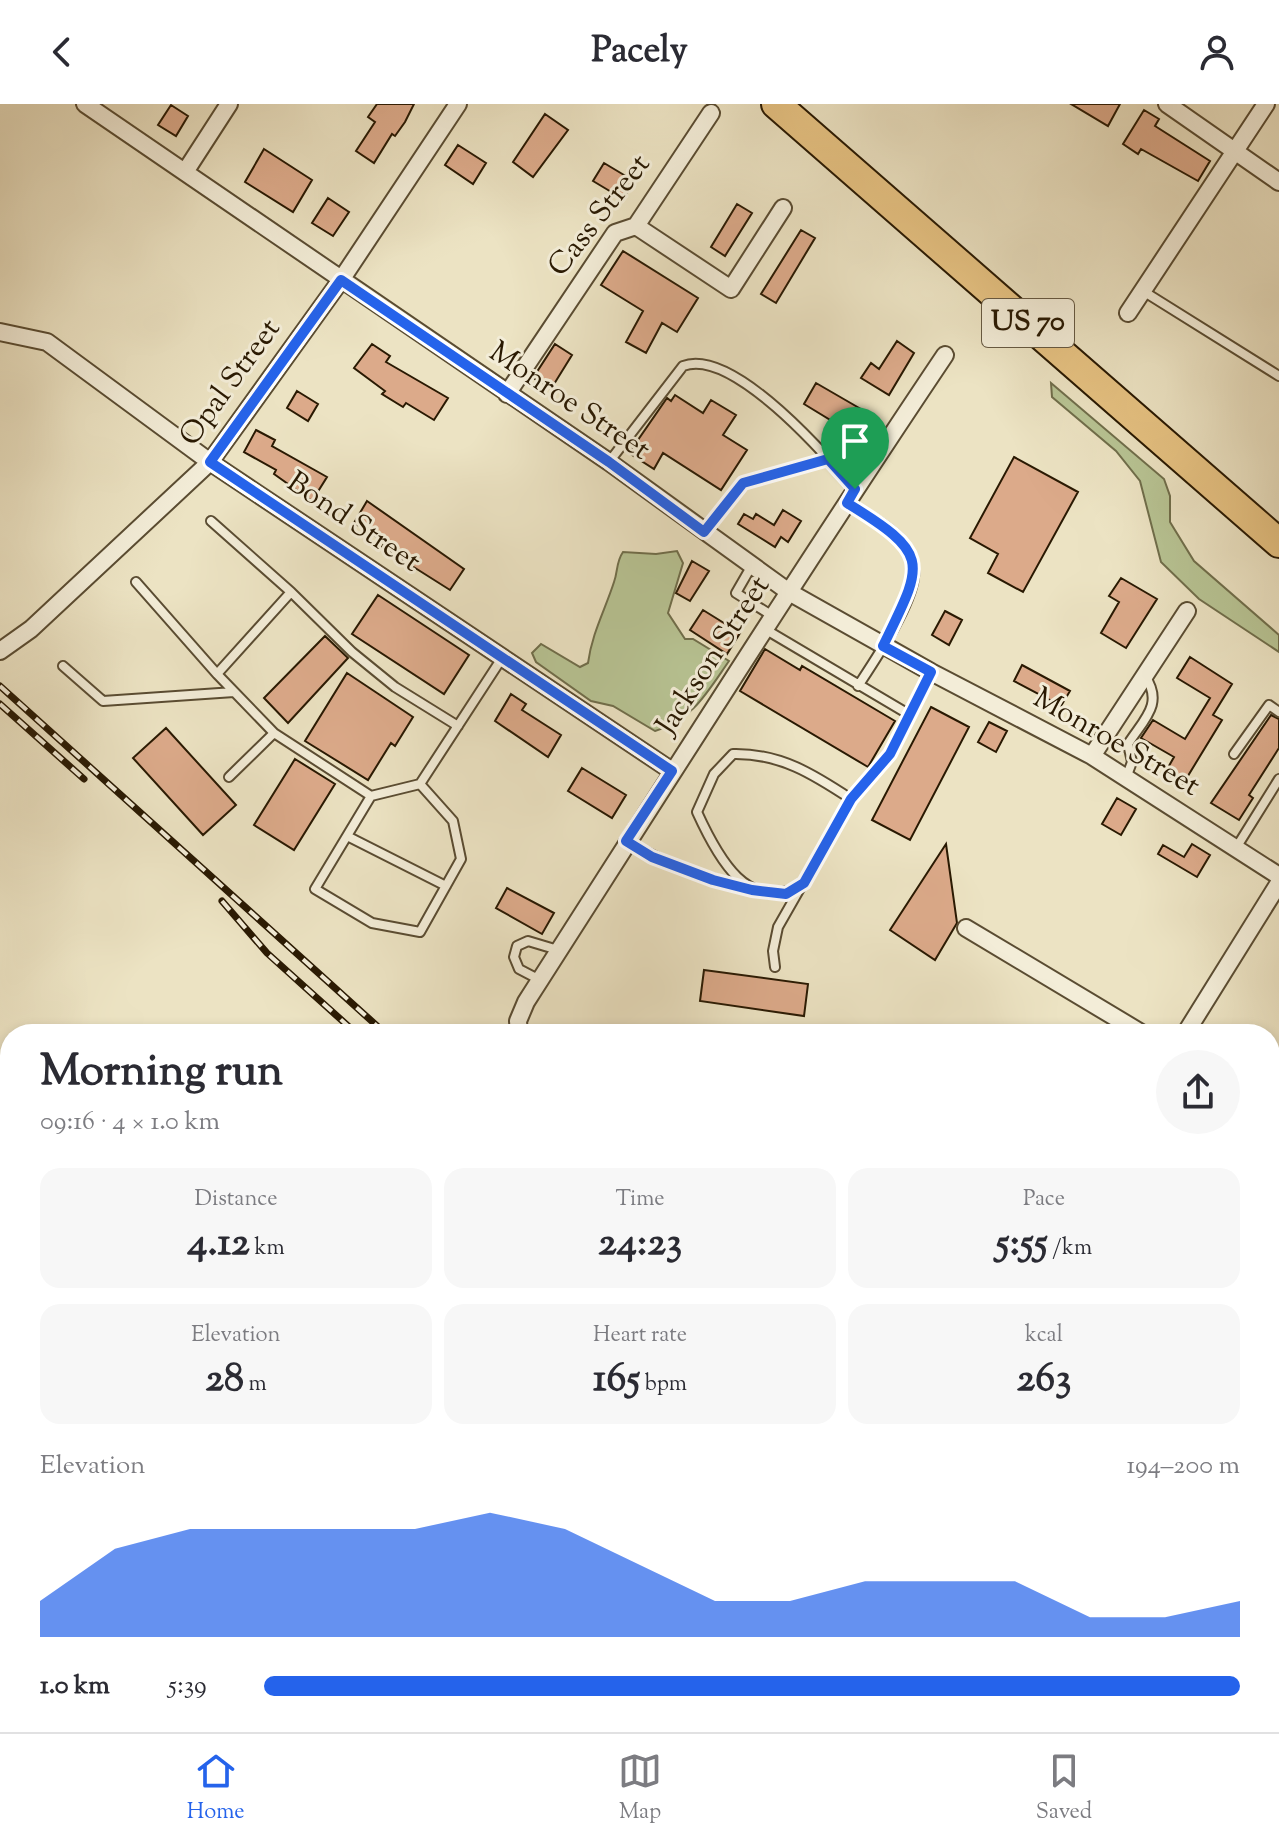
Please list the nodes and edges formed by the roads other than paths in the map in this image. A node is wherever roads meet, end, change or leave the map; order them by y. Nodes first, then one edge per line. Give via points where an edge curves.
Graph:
1 (85, 104) edge
2 (229, 104) edge
3 (458, 104) edge
4 (776, 104) edge
5 (1167, 104) edge
6 (1266, 104) edge
7 (711, 113) dead end
8 (1234, 152) junction
9 (185, 172) junction
10 (1279, 182) edge
11 (783, 208) dead end
12 (636, 226) junction
13 (341, 280) junction
14 (1143, 291) junction
15 (1128, 313) dead end
16 (0, 332) edge
17 (945, 355) dead end
18 (1279, 376) edge
19 (507, 394) junction
20 (210, 462) junction
21 (609, 462) junction
22 (851, 496) junction
23 (211, 521) dead end
24 (1279, 543) edge
25 (751, 567) junction
26 (136, 582) dead end
27 (291, 592) junction
28 (789, 592) junction
29 (1187, 611) dead end
30 (767, 622) junction
31 (883, 646) junction
32 (0, 651) edge
33 (503, 657) junction
34 (63, 666) dead end
35 (931, 672) junction
36 (217, 674) junction
37 (1144, 676) junction
38 (858, 686) junction
39 (234, 692) junction
40 (1279, 712) edge
41 (910, 715) junction
42 (458, 726) junction
43 (274, 733) junction
44 (1104, 738) junction
45 (1128, 744) junction
46 (1234, 754) dead end
47 (1092, 756) junction
48 (672, 771) junction
49 (229, 777) dead end
50 (1126, 778) junction
51 (1279, 779) edge
52 (420, 784) junction
53 (371, 796) junction
54 (851, 799) junction
55 (347, 836) junction
56 (626, 841) junction
57 (1236, 848) junction
58 (1279, 876) edge
59 (804, 883) junction
60 (1279, 883) edge
61 (446, 886) junction
62 (752, 890) junction
63 (966, 928) dead end
64 (558, 950) junction
65 (775, 967) dead end
66 (540, 980) junction
67 (518, 1024) edge
68 (1126, 1024) edge
69 (1191, 1024) edge

1 - 9 street, Monroe Street
2 - 9 street
3 - 13 street, Opal Street
4 - 24 highway, US 70
5 - 8 street
6 - 8 street
7 - 12 street, Cass Street
8 - 10 street
8 - 14 street
9 - 13 street, Monroe Street
11 - 12 street via 731,289
12 - 19 street, Cass Street via 615,233
13 - 19 street, Monroe Street
13 - 20 street, Opal Street
14 - 15 street
14 - 18 lane
16 - 20 street, Bond Street via 47,342
17 - 22 street, Jackson Street
19 - 21 street, Monroe Street
20 - 32 street, Opal Street via 31,629
20 - 33 street, Bond Street
21 - 22 lane via 683,366 694,362 739,377 828,459
21 - 25 street, Monroe Street
22 - 28 street, Jackson Street
22 - 31 lane via 905,545 915,573
23 - 27 lane
25 - 28 street, Monroe Street
25 - 30 lane via 736,593
26 - 36 lane
27 - 36 lane
27 - 42 lane via 395,687
28 - 30 street, Jackson Street
28 - 31 street, Monroe Street
29 - 37 street
30 - 38 lane
30 - 48 street, Jackson Street
31 - 35 street, Monroe Street
31 - 38 lane
33 - 42 lane
33 - 48 street, Bond Street
34 - 39 lane via 103,701
35 - 41 lane
35 - 47 street, Monroe Street
36 - 39 lane
37 - 44 street
37 - 45 lane via 1155,691 1154,702
38 - 41 lane
39 - 43 lane
40 - 46 lane via 1269,705
41 - 54 lane via 890,754
42 - 52 lane
43 - 49 lane
43 - 53 lane
44 - 45 lane via 1121,747
44 - 47 street
45 - 50 lane via 1132,762
47 - 50 street, Monroe Street
48 - 56 street, Jackson Street
50 - 57 street, Monroe Street
51 - 57 lane
52 - 53 lane
52 - 61 lane via 453,821 461,859
53 - 55 lane
54 - 59 lane
54 - 62 lane via 812,774 761,754 733,754 714,774 697,812 716,854
55 - 61 lane
55 - 61 lane via 315,889 372,923 420,932
56 - 62 lane via 681,869
56 - 64 street, Jackson Street
57 - 58 street, Monroe Street
59 - 62 lane via 786,894
59 - 65 lane via 778,927
60 - 69 street
63 - 68 street
64 - 66 street, Jackson Street
64 - 66 lane via 528,941 517,946 519,969
66 - 67 street, Jackson Street

